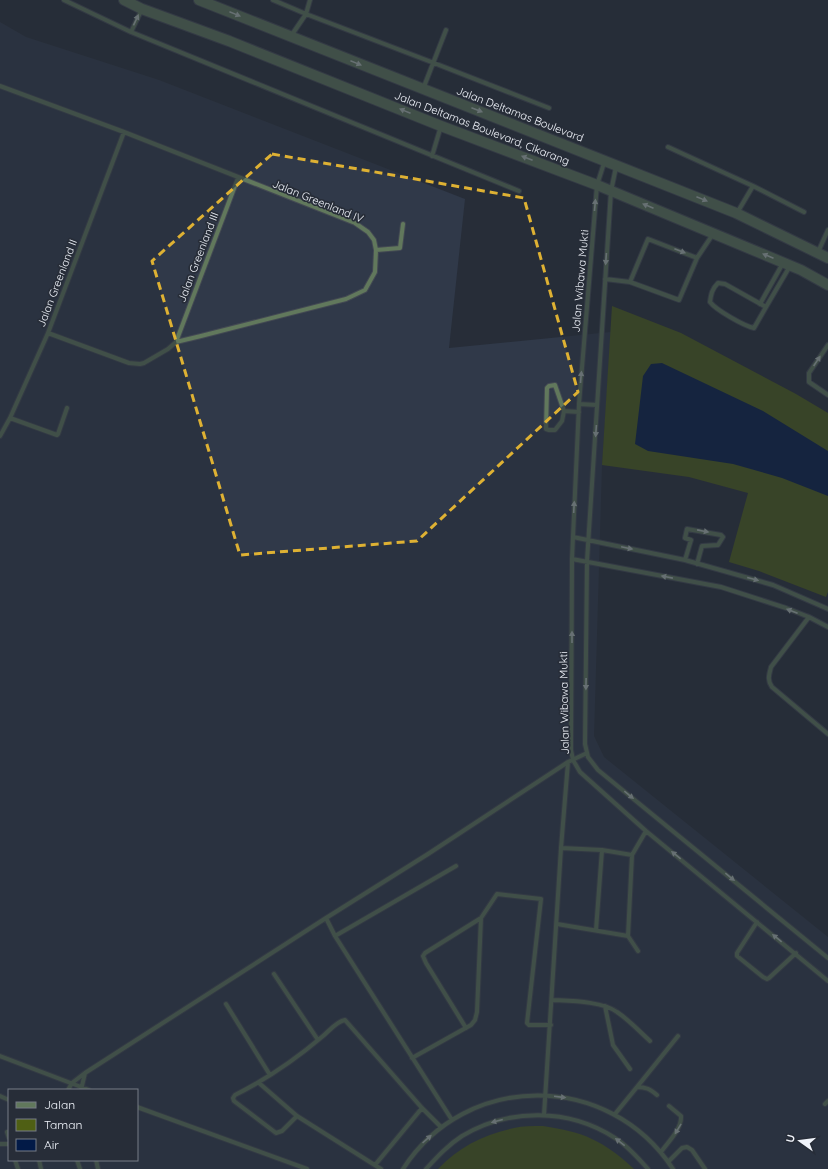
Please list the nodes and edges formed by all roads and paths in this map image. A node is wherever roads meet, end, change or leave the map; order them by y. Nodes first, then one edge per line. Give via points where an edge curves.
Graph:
1 (64, 0) edge
2 (124, 0) edge
3 (199, 0) edge
4 (273, 0) edge
5 (310, 0) edge
6 (142, 9) junction
7 (306, 14) junction
8 (446, 30) dead end
9 (131, 32) junction
10 (291, 37) junction
11 (434, 62) junction
12 (0, 86) edge
13 (423, 90) junction
14 (549, 108) dead end
15 (441, 126) junction
16 (124, 132) junction
17 (668, 147) dead end
18 (432, 156) junction
19 (605, 160) junction
20 (616, 165) junction
21 (238, 178) junction
22 (597, 185) junction
23 (753, 186) junction
24 (519, 191) dead end
25 (610, 191) junction
26 (804, 212) dead end
27 (736, 213) junction
28 (403, 224) dead end
29 (828, 230) edge
30 (714, 234) junction
31 (376, 250) junction
32 (818, 253) junction
33 (697, 258) junction
34 (828, 258) edge
35 (787, 264) junction
36 (605, 279) junction
37 (630, 282) junction
38 (828, 285) edge
39 (760, 304) junction
40 (766, 307) junction
41 (48, 332) junction
42 (176, 342) junction
43 (828, 345) edge
44 (828, 395) edge
45 (579, 404) junction
46 (597, 405) junction
47 (67, 408) dead end
48 (564, 411) junction
49 (579, 412) junction
50 (10, 418) junction
51 (0, 436) edge
52 (573, 537) junction
53 (589, 540) junction
54 (572, 558) junction
55 (685, 560) junction
56 (587, 561) junction
57 (697, 564) junction
58 (828, 609) edge
59 (809, 617) junction
60 (828, 627) edge
61 (828, 734) edge
62 (587, 753) junction
63 (573, 760) junction
64 (568, 762) junction
65 (646, 831) junction
66 (561, 848) junction
67 (602, 850) junction
68 (632, 855) junction
69 (456, 866) dead end
70 (326, 918) junction
71 (481, 918) junction
72 (757, 922) junction
73 (557, 924) junction
74 (596, 930) junction
75 (335, 936) junction
76 (628, 936) junction
77 (638, 951) dead end
78 (796, 953) junction
79 (828, 958) edge
80 (274, 974) dead end
81 (828, 981) edge
82 (552, 1000) junction
83 (226, 1004) dead end
84 (605, 1006) junction
85 (551, 1025) junction
86 (466, 1028) junction
87 (678, 1036) dead end
88 (318, 1040) junction
89 (650, 1041) dead end
90 (0, 1056) edge
91 (412, 1058) junction
92 (630, 1069) dead end
93 (85, 1072) junction
94 (270, 1075) junction
95 (72, 1083) junction
96 (259, 1083) junction
97 (637, 1087) junction
98 (81, 1088) edge
99 (69, 1089) edge
100 (546, 1095) junction
101 (657, 1095) dead end
102 (669, 1106) dead end
103 (138, 1107) edge
104 (422, 1108) junction
105 (615, 1114) junction
106 (544, 1115) junction
107 (297, 1116) junction
108 (452, 1120) junction
109 (441, 1127) junction
110 (7, 1132) dead end
111 (8, 1135) edge
112 (661, 1152) junction
113 (668, 1162) junction
114 (375, 1165) junction
115 (306, 1169) edge
116 (381, 1169) edge
117 (402, 1169) edge
118 (426, 1169) edge
119 (648, 1169) edge
120 (673, 1169) edge
121 (705, 1169) edge

1 - 9 lane
2 - 6 street, Jalan Deltamas Boulevard, Cikarang
3 -> 10 street, Jalan Deltamas Boulevard
4 - 7 lane
5 - 7 lane
9 -> 6 lane
15 -> 6 street, Jalan Deltamas Boulevard, Cikarang
7 - 10 lane
7 - 11 lane
8 - 11 lane
9 - 18 lane
10 -> 13 street, Jalan Deltamas Boulevard
11 - 13 lane
11 - 14 lane
12 - 16 lane, Jalan Greenland IV
13 -> 19 street, Jalan Deltamas Boulevard
15 - 18 lane
22 -> 15 street, Jalan Deltamas Boulevard, Cikarang
16 - 21 lane, Jalan Greenland IV
16 - 41 lane, Jalan Greenland II
17 - 23 lane
18 - 24 lane
19 - 20 street, Jalan Deltamas Boulevard
19 - 22 lane, Jalan Wibawa Mukti
20 - 25 lane, Jalan Wibawa Mukti
20 -> 27 street, Jalan Deltamas Boulevard
21 - 31 lane, Jalan Greenland IV via 361,226 374,240
21 - 42 lane, Jalan Greenland III
22 - 25 street, Jalan Deltamas Boulevard, Cikarang
45 -> 22 lane, Jalan Wibawa Mukti
23 - 26 lane
23 - 27 lane
30 -> 25 street, Jalan Deltamas Boulevard, Cikarang
25 -> 36 lane, Jalan Wibawa Mukti
27 - 32 street, Jalan Deltamas Boulevard
28 - 31 lane via 400,248
29 - 32 lane
30 - 33 lane
35 -> 30 street, Jalan Deltamas Boulevard, Cikarang
31 - 42 lane, Jalan Greenland IV via 375,274 363,292 346,299
32 - 34 street, Jalan Deltamas Boulevard
33 - 37 lane via 679,300
37 -> 33 lane via 648,239
35 - 38 street, Jalan Deltamas Boulevard, Cikarang
35 - 39 lane
35 - 40 lane
36 - 37 lane
36 - 46 lane, Jalan Wibawa Mukti
39 - 40 lane
39 - 40 lane via 725,284 718,283 711,294 710,302 712,306 752,328
41 - 42 lane, Jalan Greenland IV via 129,363 144,363
41 - 50 lane, Jalan Greenland II
44 -> 43 lane via 809,382 809,373
45 - 46 lane
45 - 49 lane, Jalan Wibawa Mukti
46 -> 53 lane, Jalan Wibawa Mukti
47 - 50 lane via 57,435
48 - 48 lane via 562,421 555,430 546,429 546,388 555,385
48 - 49 lane
52 -> 49 lane, Jalan Wibawa Mukti
50 - 51 lane, Jalan Greenland II
52 - 53 lane
52 - 54 lane, Jalan Wibawa Mukti
53 -> 55 lane
53 - 56 lane, Jalan Wibawa Mukti
54 - 56 lane
63 -> 54 lane, Jalan Wibawa Mukti
55 - 57 lane
55 -> 57 lane via 691,540 685,538 687,529 723,536 718,545 702,546
59 -> 56 lane via 721,587
56 -> 62 lane, Jalan Wibawa Mukti
57 -> 58 lane via 772,585
59 - 60 lane
59 - 61 lane via 771,667 769,682
62 - 63 lane
62 -> 79 lane, Jalan Wibawa Mukti via 598,770
63 - 64 lane
63 - 65 lane, Jalan Wibawa Mukti via 580,772
64 - 66 lane
64 - 70 lane
65 - 68 lane
72 -> 65 lane, Jalan Wibawa Mukti
66 - 67 lane
66 - 73 lane
67 - 68 lane
67 - 74 lane
68 - 76 lane
69 - 75 lane
70 - 75 lane
70 - 93 lane
71 - 85 lane via 496,895 541,899 527,1023
71 - 86 lane via 477,1012 475,1020
71 - 86 lane via 423,956
78 -> 72 lane, Jalan Wibawa Mukti
72 - 78 lane via 736,953 763,977 769,978
73 - 74 lane
73 - 82 lane
74 - 76 lane
75 - 91 lane
76 - 77 lane
78 - 81 lane, Jalan Wibawa Mukti
80 - 88 lane
82 - 84 lane
82 - 85 lane
83 - 94 lane
84 - 89 lane via 616,1011
84 - 92 lane via 613,1045
85 - 100 lane
86 - 91 lane
87 - 97 lane
88 - 94 lane
88 - 104 lane via 342,1020 347,1021
90 - 95 lane
91 - 108 lane
93 - 95 lane
93 - 98 lane
94 - 96 lane
95 - 98 lane
95 - 99 lane
96 - 107 lane
96 - 107 lane via 235,1095 234,1101 276,1132 282,1131
97 - 101 lane via 650,1089
97 - 105 lane
100 -> 105 lane via 593,1104
100 - 106 lane
100 - 108 lane via 497,1100 474,1108
102 -> 112 lane via 681,1116 681,1122
103 - 115 lane
104 - 109 lane
104 - 114 lane
105 - 112 lane via 639,1131
106 -> 118 lane via 516,1117 488,1124 462,1137 439,1154
119 -> 106 lane via 635,1154 615,1138 593,1126 569,1118
107 - 114 lane
108 - 109 lane
117 -> 109 lane via 424,1142
110 - 111 lane
112 - 113 lane
113 - 120 lane
113 - 121 lane via 682,1148 687,1147
114 - 116 lane

